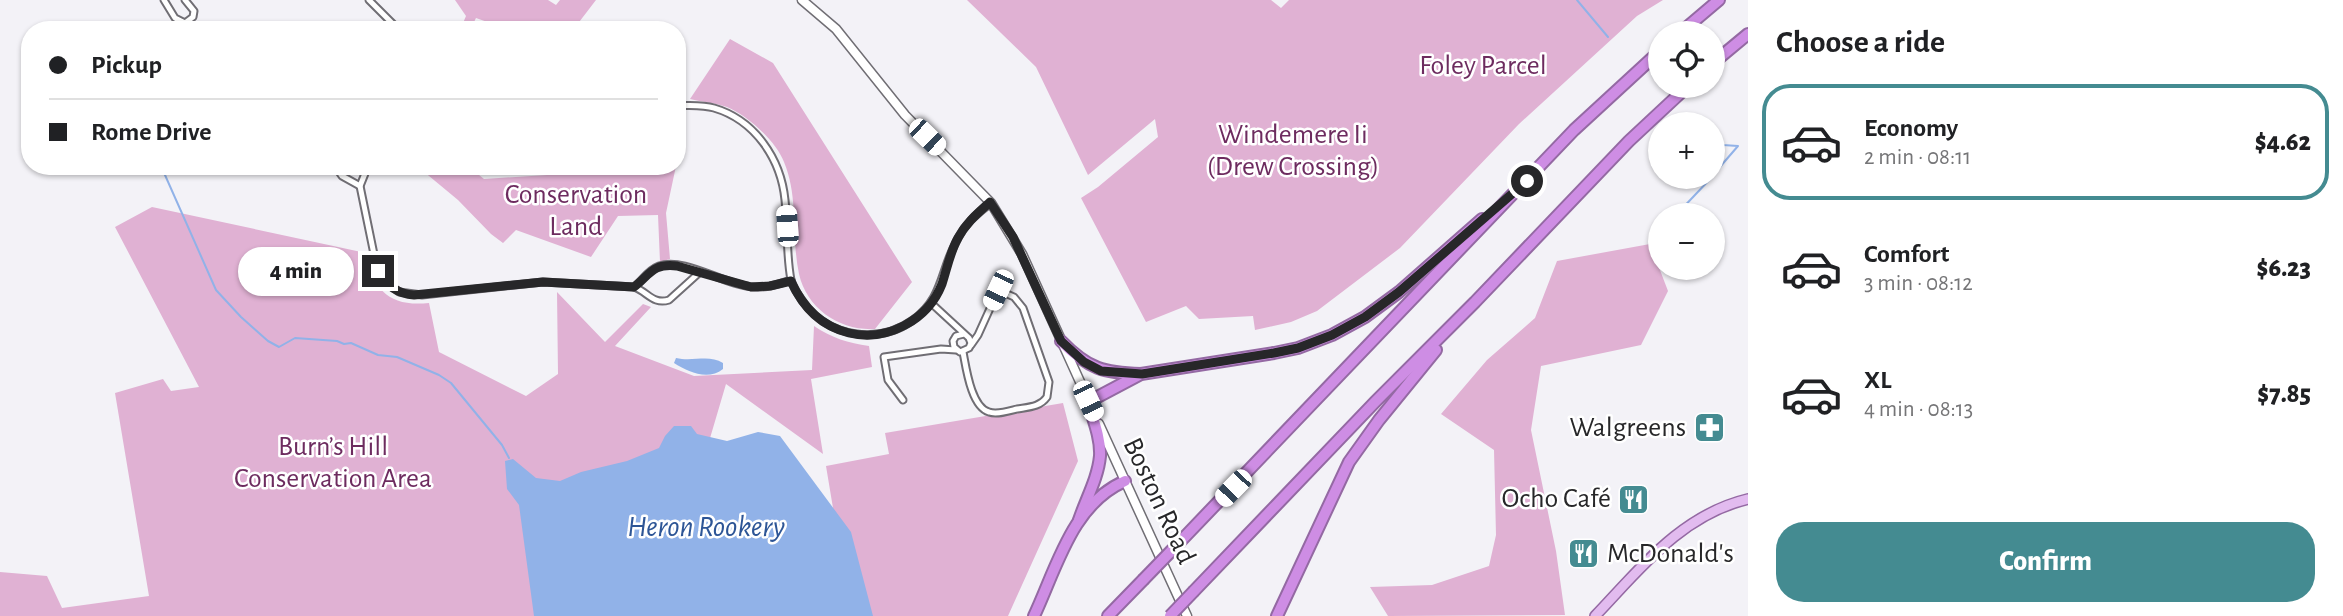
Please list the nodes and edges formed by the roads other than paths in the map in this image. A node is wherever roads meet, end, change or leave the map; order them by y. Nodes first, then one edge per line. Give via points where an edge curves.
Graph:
1 (164, 0) edge
2 (185, 0) edge
3 (369, 0) edge
4 (802, 0) edge
5 (1719, 0) edge
6 (181, 21) edge
7 (188, 21) edge
8 (390, 21) edge
9 (1694, 21) edge
10 (1748, 34) edge
11 (1725, 54) edge
12 (1648, 62) edge
13 (1675, 98) edge
14 (686, 105) edge
15 (341, 175) edge
16 (364, 175) edge
17 (1527, 181) junction
18 (360, 186) junction
19 (990, 202) junction
20 (700, 272) junction
21 (791, 281) junction
22 (1002, 282) dead end
23 (634, 287) junction
24 (998, 290) junction
25 (931, 303) junction
26 (1459, 318) junction
27 (948, 319) junction
28 (982, 324) junction
29 (965, 335) junction
30 (953, 340) junction
31 (1061, 341) junction
32 (970, 346) junction
33 (941, 348) junction
34 (959, 351) junction
35 (1142, 374) junction
36 (903, 400) dead end
37 (1088, 401) junction
38 (1125, 481) junction
39 (1748, 499) edge
40 (1079, 520) junction
41 (1034, 616) edge
42 (1108, 616) edge
43 (1170, 616) edge
44 (1186, 616) edge
45 (1277, 616) edge
46 (1595, 616) edge

1 - 6 street
2 - 7 street via 194,11
3 - 8 street
4 - 19 main road, Boston Road via 836,29 905,115
5 - 9 highway
10 - 11 highway
12 - 17 highway
13 - 26 highway
14 - 21 street via 728,114 750,129 770,152 784,189
15 - 18 street
16 - 18 street
17 - 35 highway via 1399,292 1332,335 1274,353
17 - 42 highway, bridge
18 - 23 street via 378,271 399,292 422,295 543,282
19 - 25 street via 961,232
19 - 31 main road, Boston Road via 1013,237
20 - 21 street via 751,287
20 - 23 street via 660,266
20 - 23 street via 663,302
21 - 25 street via 820,320 852,334 877,334 901,327
22 - 24 street
24 - 28 street
24 - 34 street via 1023,308 1049,382 1048,397 1038,406 987,412 972,390
25 - 27 street
26 - 43 highway, bridge
26 - 45 highway via 1349,462
27 - 29 street
27 - 30 street
28 - 29 street
28 - 32 street
29 - 30 street
29 - 32 street
30 - 33 street
30 - 34 street
31 - 35 highway via 1101,371
31 - 37 main road, Boston Road
32 - 34 street
33 - 34 street
33 - 36 street via 884,357 887,377
35 - 37 highway
37 - 38 main road, Boston Road
37 - 40 highway via 1100,455
38 - 40 highway via 1097,498
38 - 44 main road, Boston Road
39 - 46 main road via 1684,527
40 - 41 highway

